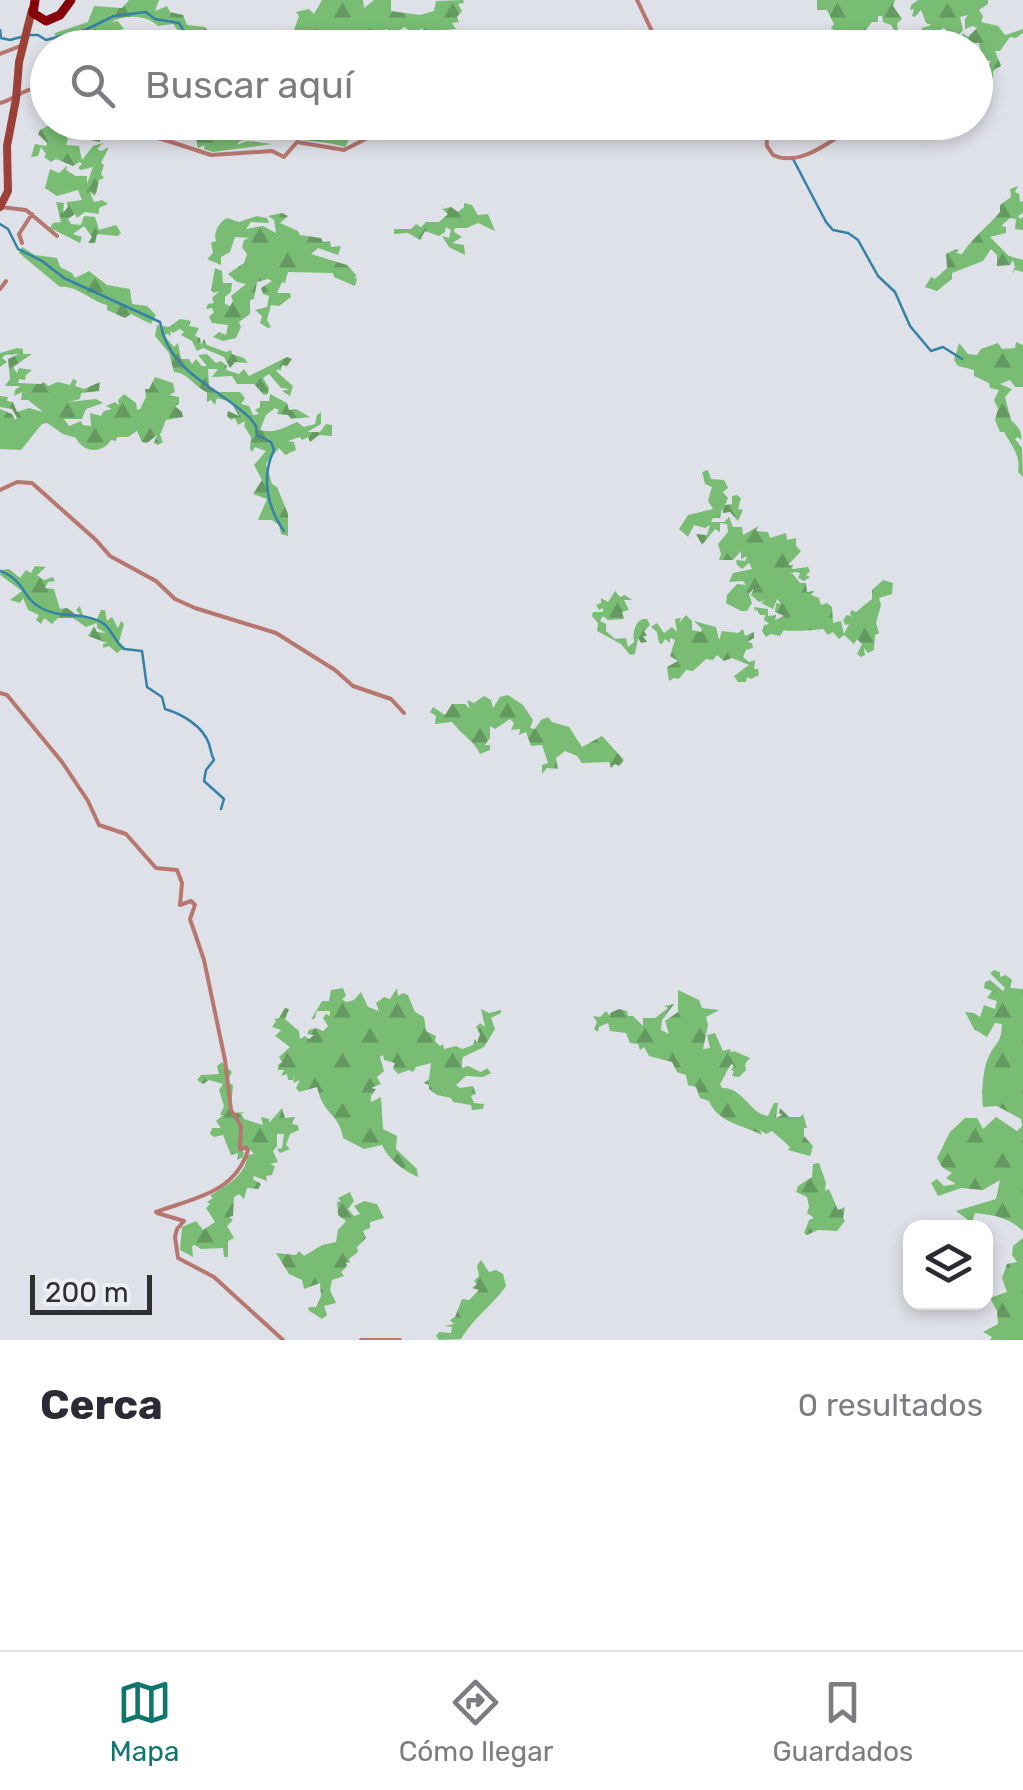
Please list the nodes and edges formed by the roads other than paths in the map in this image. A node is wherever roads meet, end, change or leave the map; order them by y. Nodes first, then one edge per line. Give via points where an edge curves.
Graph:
1 (71, 0) edge
2 (637, 0) edge
3 (34, 5) edge
4 (50, 20) junction
5 (37, 30) edge
6 (651, 30) edge
7 (30, 36) edge
8 (27, 38) junction
9 (0, 54) edge
10 (30, 89) edge
11 (16, 99) junction
12 (0, 103) edge
13 (165, 140) edge
14 (363, 140) edge
15 (767, 140) edge
16 (828, 140) edge
17 (0, 207) edge
18 (32, 214) junction
19 (57, 236) dead end
20 (22, 243) dead end
21 (6, 281) dead end
22 (0, 289) edge
23 (0, 490) edge
24 (0, 693) edge
25 (404, 713) dead end
26 (284, 1340) edge
27 (362, 1340) edge
28 (400, 1340) edge

1 - 4 main road
2 - 6 street
3 - 4 main road via 40,20
3 - 8 main road
4 - 5 main road
7 - 8 main road
8 - 9 street
8 - 11 main road
10 - 11 street
11 - 12 street
11 - 17 main road via 8,191
13 - 14 street via 211,156 246,150 284,157 297,142 344,150
15 - 16 street via 773,155 793,159
17 - 18 street
18 - 19 street
18 - 20 street
21 - 22 street
23 - 25 street via 32,483 110,556 175,599 276,633
24 - 26 street via 62,762 99,825 126,834 156,868 177,870 180,905 194,902 190,920 204,960 230,1110 241,1126 240,1150 248,1150 237,1176 217,1190 156,1212 184,1221 176,1228 178,1258 214,1278
27 - 28 street

